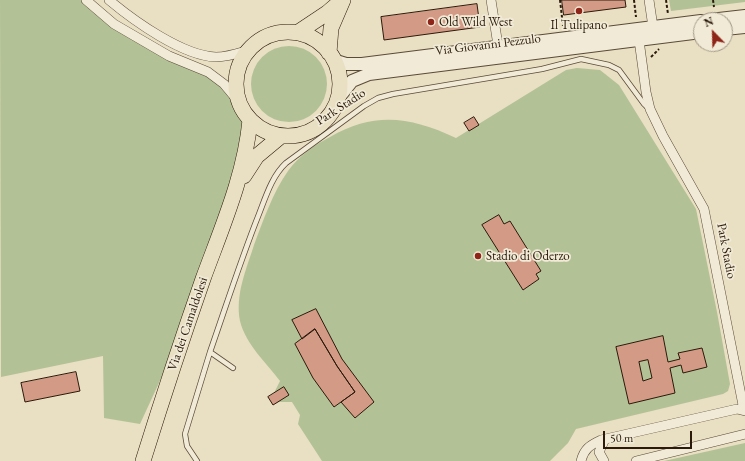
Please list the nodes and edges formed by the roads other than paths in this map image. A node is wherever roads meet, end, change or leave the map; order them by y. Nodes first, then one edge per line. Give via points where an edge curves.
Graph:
1 (86, 0) edge
2 (109, 0) edge
3 (342, 0) edge
4 (491, 0) edge
5 (650, 0) edge
6 (733, 15) edge
7 (745, 16) edge
8 (693, 22) edge
9 (653, 27) junction
10 (745, 27) edge
11 (733, 29) edge
12 (297, 33) junction
13 (693, 33) edge
14 (639, 40) junction
15 (249, 50) junction
16 (499, 52) junction
17 (331, 57) junction
18 (337, 100) junction
19 (239, 102) junction
20 (650, 109) junction
21 (250, 120) junction
22 (281, 136) junction
23 (236, 188) junction
24 (210, 352) junction
25 (233, 368) dead end
26 (744, 410) edge
27 (743, 435) edge
28 (605, 439) junction
29 (143, 461) edge
30 (197, 461) edge
31 (581, 461) edge
32 (604, 461) edge
33 (636, 461) edge

1 - 19 street via 114,24 169,56 208,72 224,84
2 - 15 street via 171,43 200,55 232,56
3 - 12 main road
3 - 17 main road via 331,28
4 - 16 street
5 - 9 street
6 - 7 street
8 - 9 street, Via Giovanni Pezzulo
9 - 16 street, Via Giovanni Pezzulo
10 - 11 street
12 - 15 main road via 271,35
12 - 17 main road via 320,44
13 - 14 street, Via Giovanni Pezzulo
14 - 16 street, Via Giovanni Pezzulo
14 - 20 street, Park Stadio
15 - 19 main road via 241,61 237,74
16 - 17 street, Via Giovanni Pezzulo via 362,64 346,64
16 - 18 street, Via Giovanni Pezzulo via 369,74 352,81
17 - 18 main road via 339,76
18 - 22 main road via 325,120 312,130 297,135
19 - 21 main road
20 - 24 lane, Park Stadio via 619,70 609,65 581,60 378,98 319,137 278,170 246,246
20 - 26 street, Park Stadio via 662,136 704,209
21 - 22 main road via 270,133
21 - 23 main road, Via dei Camaldolesi via 246,153
22 - 23 main road, Via dei Camaldolesi via 257,156
23 - 29 main road, Via dei Camaldolesi via 189,318
24 - 25 lane
24 - 30 lane, Park Stadio via 185,434 187,446
26 - 28 street, Park Stadio via 737,409
27 - 33 street
28 - 31 street, Park Stadio via 587,448
28 - 32 street via 599,452

